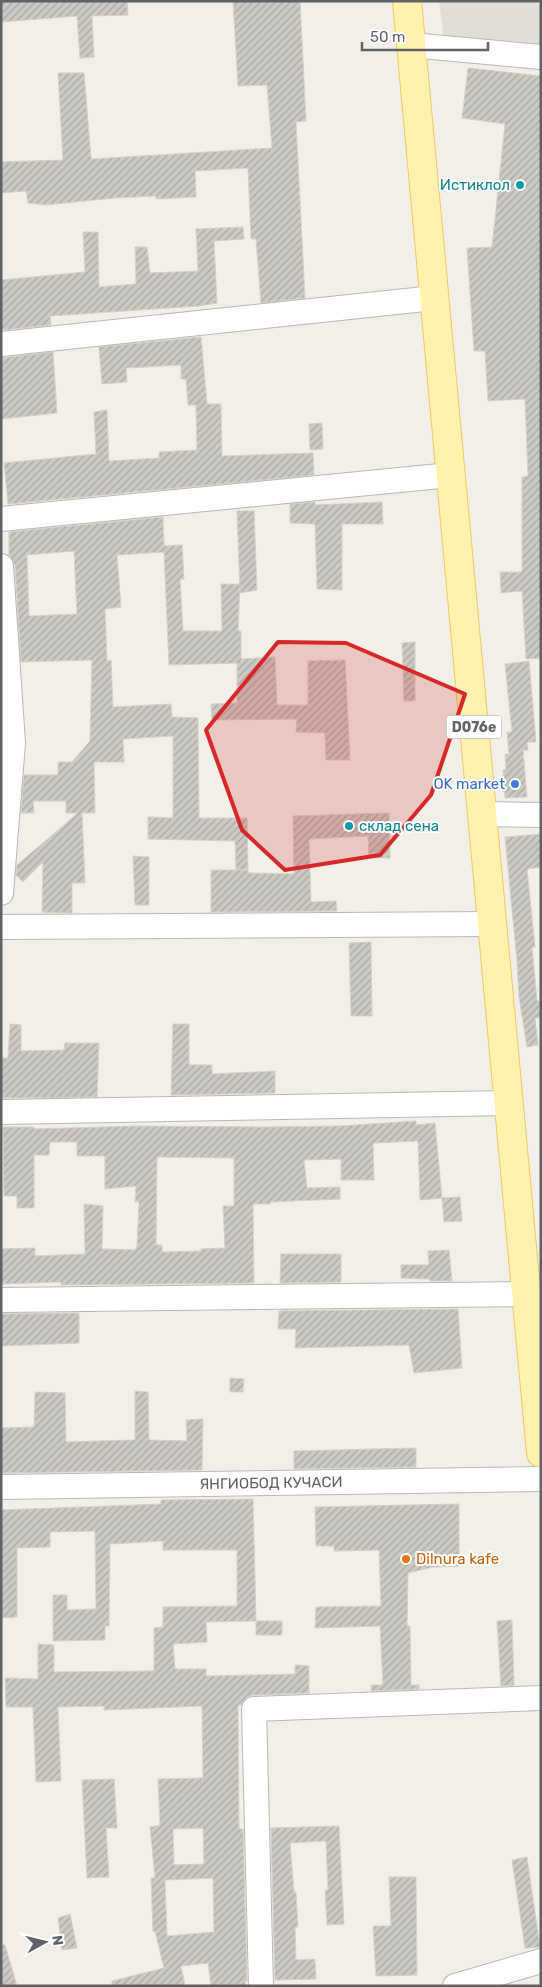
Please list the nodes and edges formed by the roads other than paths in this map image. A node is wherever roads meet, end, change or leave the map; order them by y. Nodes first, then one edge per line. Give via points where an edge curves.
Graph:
1 (407, 1) edge
2 (411, 45) junction
3 (541, 57) edge
4 (434, 298) junction
5 (1, 344) edge
6 (450, 475) junction
7 (1, 519) edge
8 (1, 566) edge
9 (7, 744) edge
10 (482, 814) junction
11 (541, 815) edge
12 (1, 893) edge
13 (492, 924) junction
14 (1, 927) edge
15 (508, 1103) junction
16 (1, 1112) edge
17 (526, 1294) junction
18 (1, 1300) edge
19 (541, 1453) edge
20 (541, 1479) edge
21 (1, 1487) edge
22 (541, 1698) edge
23 (541, 1961) edge
24 (261, 1986) edge
25 (455, 1986) edge

1 - 2 main road, D076e
2 - 3 street
2 - 4 main road, D076e
4 - 5 street
4 - 6 main road, D076e
6 - 7 street
6 - 10 main road, D076e
8 - 9 street
9 - 12 street
10 - 11 street
10 - 13 main road, D076e
13 - 14 street
13 - 15 main road, D076e
15 - 16 street
15 - 17 main road, D076e
17 - 18 street
17 - 19 main road, D076e
20 - 21 street, ЯНГИОБОД КУЧАСИ
22 - 24 street via 254,1709
23 - 25 street

